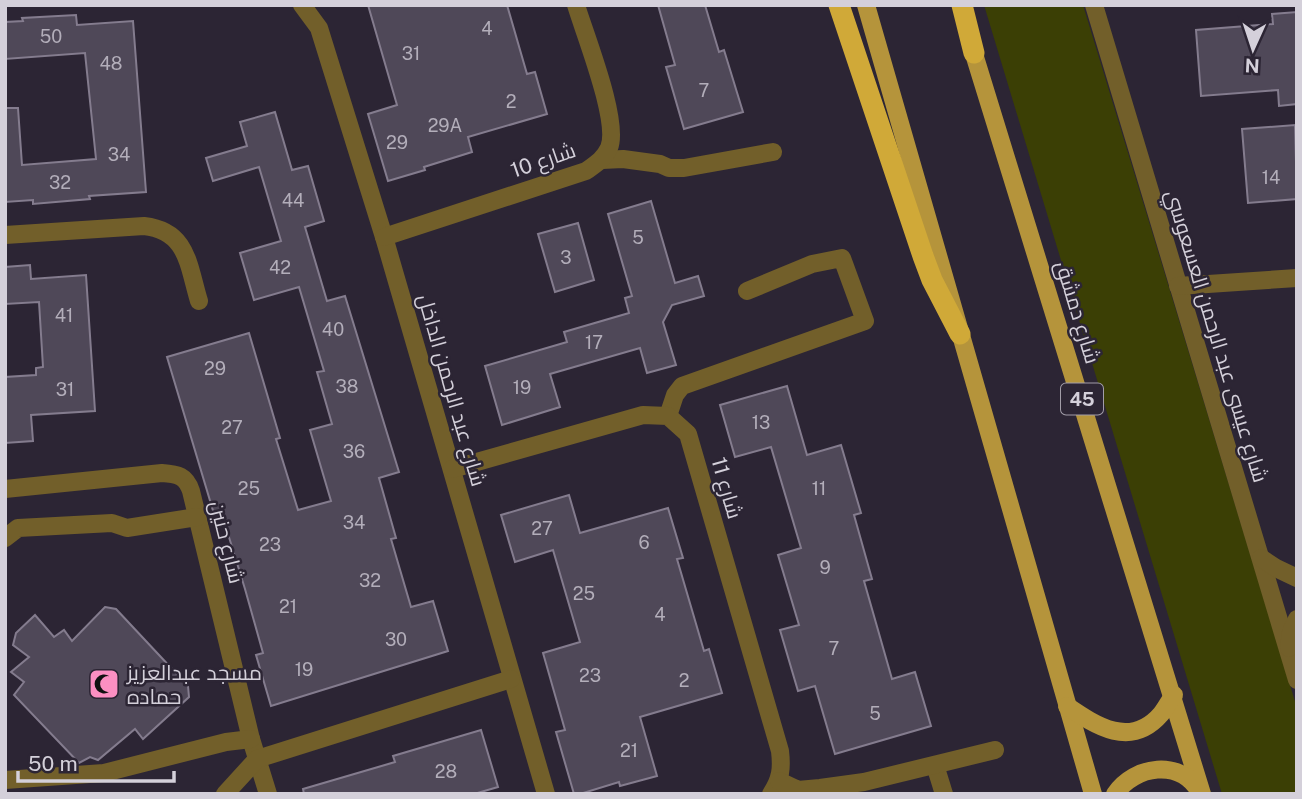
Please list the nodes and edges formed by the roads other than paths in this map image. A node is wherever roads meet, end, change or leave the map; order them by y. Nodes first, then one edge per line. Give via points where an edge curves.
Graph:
1 (302, 5) edge
2 (576, 5) edge
3 (839, 5) edge
4 (866, 5) edge
5 (960, 5) edge
6 (1094, 5) edge
7 (974, 53) joint
8 (773, 152) dead end
9 (602, 160) junction
10 (5, 235) edge
11 (384, 237) junction
12 (1297, 278) edge
13 (1178, 286) junction
14 (747, 292) dead end
15 (199, 301) dead end
16 (960, 334) junction
17 (668, 416) junction
18 (452, 468) junction
19 (5, 489) edge
20 (197, 517) junction
21 (5, 538) edge
22 (1261, 558) junction
23 (1297, 578) edge
24 (1297, 619) edge
25 (1288, 651) junction
26 (511, 679) junction
27 (1297, 680) edge
28 (1174, 695) junction
29 (1067, 706) junction
30 (251, 739) junction
31 (995, 750) dead end
32 (257, 759) junction
33 (935, 765) junction
34 (5, 780) edge
35 (775, 787) edge
36 (225, 794) edge
37 (268, 794) edge
38 (546, 794) edge
39 (944, 794) edge
40 (1093, 794) edge
41 (1115, 794) edge
42 (1202, 794) edge

1 - 11 street, شارع عبد الرحمن الداخل via 319,28
2 - 9 street, شارع 10 via 610,115 610,146
3 - 16 highway via 932,280
4 - 16 main road
5 - 7 highway
6 - 13 street, شارع عيسى عبد الرحمن العسعوسي
7 - 28 main road, شارع دمشق / 45
8 - 9 street via 684,168
9 - 11 street, شارع 10 via 586,171
10 - 15 street via 155,227 183,246
11 - 18 street, شارع عبد الرحمن الداخل
12 - 13 street
13 - 22 street, شارع عيسى عبد الرحمن العسعوسي
14 - 17 street via 811,264 842,258 865,321 682,386
16 - 29 main road
17 - 18 street via 643,415
17 - 35 street, شارع 11 via 688,434 780,751 782,768
18 - 26 street, شارع عبد الرحمن الداخل
19 - 20 street, شارع حنين via 175,473 188,483
20 - 21 street via 127,528 112,523 18,528
20 - 30 street, شارع حنين
22 - 23 street
22 - 25 street, شارع عيسى عبد الرحمن العسعوسي
24 - 25 street
25 - 27 street, شارع عيسى عبد الرحمن العسعوسي
26 - 32 street
26 - 38 street, شارع عبد الرحمن الداخل
28 - 29 main road via 1152,722 1127,732 1101,728
28 - 42 main road, شارع دمشق / 45
29 - 40 main road
30 - 32 street, شارع حنين
30 - 34 street via 104,773
31 - 33 street
32 - 36 street
32 - 37 street, شارع حنين
33 - 35 street via 864,782 798,790
33 - 39 street
41 - 42 main road via 1131,777 1156,769 1182,774 1194,781

